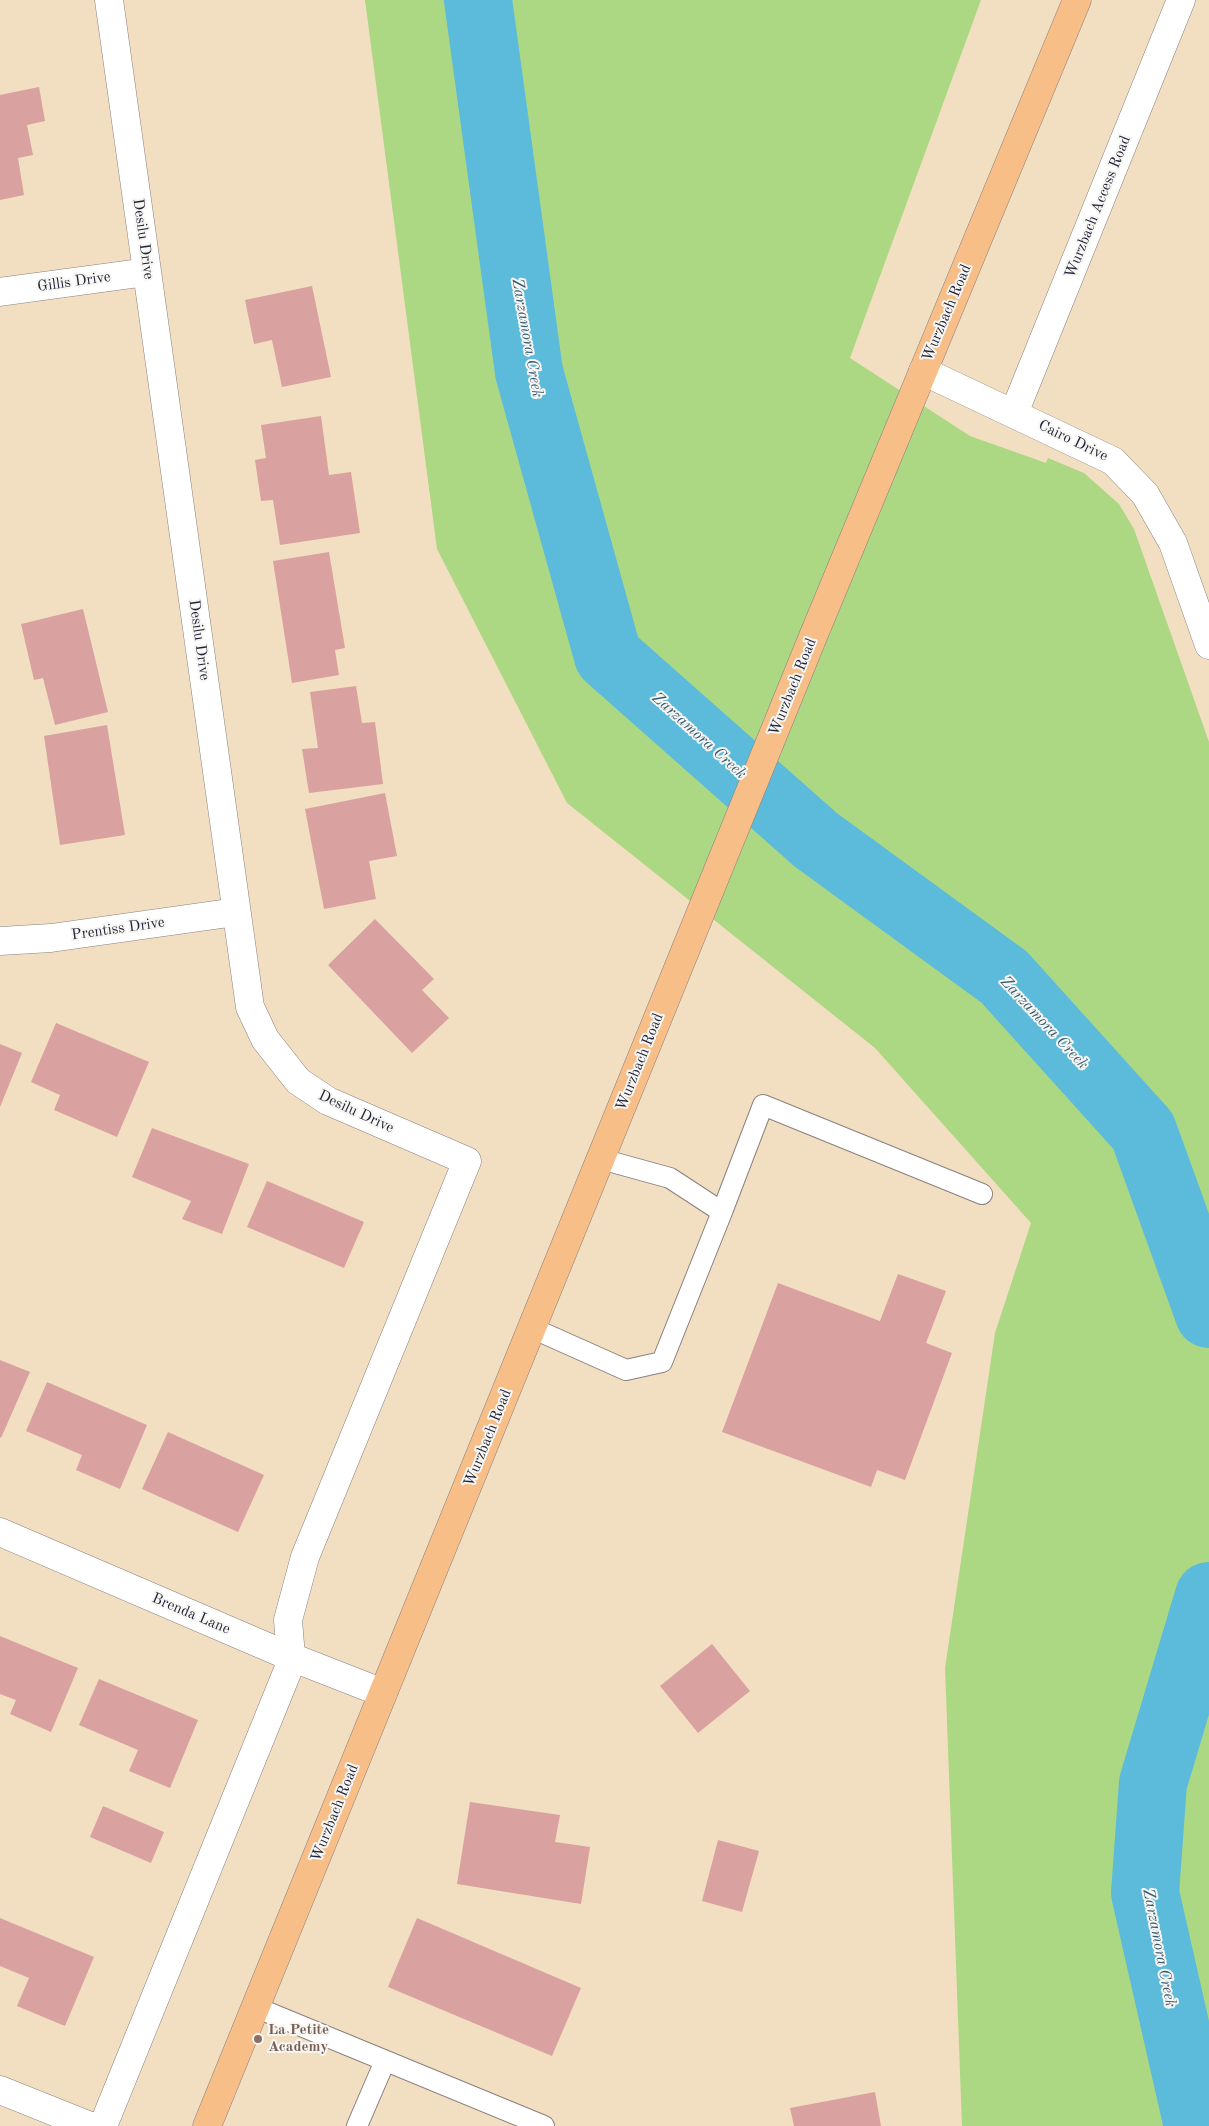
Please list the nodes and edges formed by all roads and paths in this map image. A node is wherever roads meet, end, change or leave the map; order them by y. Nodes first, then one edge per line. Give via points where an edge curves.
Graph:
1 (109, 0) edge
2 (1076, 0) edge
3 (1181, 0) edge
4 (148, 272) junction
5 (0, 292) edge
6 (923, 371) junction
7 (1014, 413) junction
8 (1209, 645) edge
9 (236, 912) junction
10 (0, 941) edge
11 (601, 1160) junction
12 (982, 1194) dead end
13 (722, 1212) junction
14 (532, 1328) junction
15 (0, 1532) edge
16 (291, 1657) junction
17 (383, 1693) junction
18 (255, 2007) junction
19 (385, 2061) junction
20 (0, 2090) edge
21 (90, 2126) edge
22 (103, 2126) edge
23 (207, 2126) edge
24 (356, 2126) edge
25 (544, 2126) edge

1 - 4 street, Desilu Drive
2 - 6 main road, Wurzbach Road
3 - 7 street, Wurzbach Access Road
4 - 5 street, Gillis Drive
4 - 9 street, Desilu Drive
6 - 7 street, Cairo Drive
6 - 11 main road, Wurzbach Road
7 - 8 street, Cairo Drive via 1113,461 1145,494 1173,543
9 - 10 street, Prentiss Drive via 51,938
9 - 16 street, Desilu Drive via 250,1007 265,1039 298,1081 328,1101 467,1161 306,1557 288,1620
11 - 13 lane via 670,1178
11 - 14 main road, Wurzbach Road
12 - 13 lane via 763,1105
13 - 14 lane via 662,1362 626,1370
14 - 17 main road, Wurzbach Road
15 - 16 street, Brenda Lane
16 - 17 street, Brenda Lane
16 - 22 street
17 - 18 main road, Wurzbach Road
18 - 19 lane
18 - 23 main road, Wurzbach Road
19 - 24 lane
19 - 25 lane
20 - 21 street

